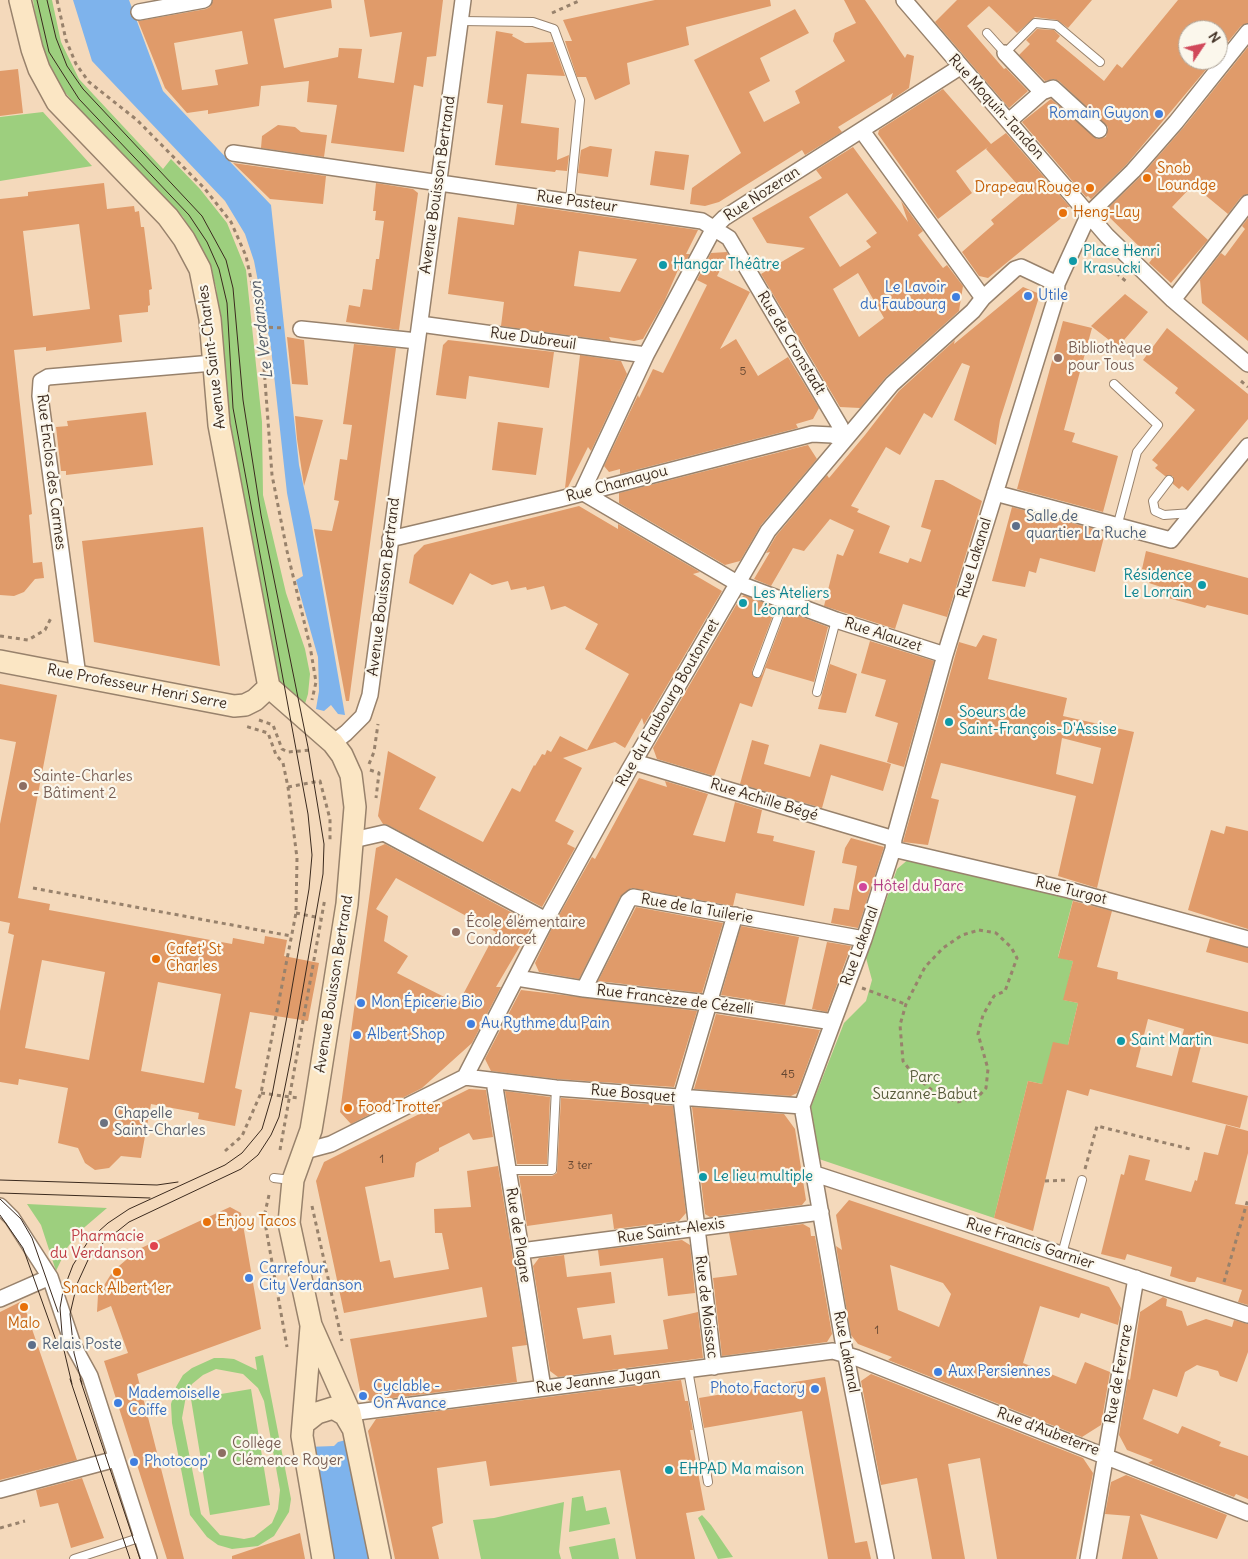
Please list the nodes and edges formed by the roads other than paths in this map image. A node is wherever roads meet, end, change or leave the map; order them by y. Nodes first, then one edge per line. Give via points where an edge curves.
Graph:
1 (20, 0) edge
2 (204, 0) edge
3 (464, 0) edge
4 (904, 0) edge
5 (139, 12) dead end
6 (461, 21) junction
7 (1248, 32) edge
8 (987, 33) dead end
9 (1005, 53) junction
10 (1100, 62) dead end
11 (960, 67) junction
12 (1042, 92) junction
13 (1010, 121) junction
14 (862, 130) junction
15 (1100, 130) dead end
16 (233, 152) dead end
17 (439, 182) junction
18 (570, 200) junction
19 (1248, 203) edge
20 (1089, 214) junction
21 (714, 228) junction
22 (1057, 284) junction
23 (983, 298) junction
24 (1173, 300) junction
25 (420, 324) junction
26 (301, 329) road end
27 (417, 341) junction
28 (646, 355) junction
29 (213, 363) junction
30 (1248, 364) edge
31 (1114, 384) dead end
32 (844, 439) junction
33 (1248, 446) edge
34 (1169, 480) dead end
35 (582, 492) junction
36 (995, 493) junction
37 (1193, 513) junction
38 (1116, 527) junction
39 (390, 539) junction
40 (738, 583) junction
41 (784, 601) junction
42 (836, 620) junction
43 (946, 655) junction
44 (0, 661) edge
45 (757, 673) dead end
46 (78, 676) junction
47 (269, 687) junction
48 (816, 692) dead end
49 (326, 746) junction
50 (634, 762) junction
51 (353, 840) junction
52 (894, 844) junction
53 (734, 915) junction
54 (546, 920) junction
55 (864, 939) junction
56 (1248, 939) edge
57 (517, 978) junction
58 (584, 989) junction
59 (709, 1003) junction
60 (833, 1022) junction
61 (465, 1076) junction
62 (494, 1081) junction
63 (556, 1088) junction
64 (681, 1098) junction
65 (802, 1106) junction
66 (301, 1152) junction
67 (508, 1170) junction
68 (812, 1173) junction
69 (1082, 1180) road end
70 (0, 1206) edge
71 (821, 1212) junction
72 (696, 1228) junction
73 (521, 1251) junction
74 (1062, 1254) junction
75 (50, 1277) junction
76 (1136, 1278) junction
77 (0, 1299) edge
78 (1248, 1315) edge
79 (311, 1325) junction
80 (846, 1355) junction
81 (714, 1367) junction
82 (688, 1370) junction
83 (543, 1388) junction
84 (352, 1422) junction
85 (303, 1424) junction
86 (1106, 1455) junction
87 (116, 1459) junction
88 (708, 1482) dead end
89 (0, 1490) edge
90 (1248, 1513) edge
91 (142, 1537) junction
92 (74, 1559) edge
93 (149, 1559) edge
94 (323, 1559) edge
95 (380, 1559) edge
96 (886, 1559) edge
97 (1088, 1559) edge

1 - 29 main road, Avenue Saint-Charles via 34,56 57,102 168,217 195,258 204,284
2 - 5 street
3 - 6 street, Avenue Bouisson Bertrand
4 - 11 street, Rue Moquin-Tandon
6 - 17 street, Avenue Bouisson Bertrand
6 - 18 lane via 533,22 554,29 580,100
7 - 20 street via 1176,122
8 - 9 lane
9 - 10 lane via 1035,23 1056,24
9 - 12 street
11 - 13 street, Rue Moquin-Tandon
11 - 14 street, Rue Nozeran
12 - 13 street
12 - 15 street via 1053,88
13 - 20 street, Rue Moquin-Tandon
14 - 21 street, Rue Nozeran via 724,218
14 - 23 street
16 - 17 street, Rue Pasteur
17 - 18 street, Rue Pasteur
17 - 25 street, Avenue Bouisson Bertrand
18 - 21 street, Rue Pasteur via 702,221
19 - 24 street
20 - 22 street
20 - 24 street, Rue Moquin-Tandon via 1142,272
21 - 28 street, Rue Nozeran
21 - 32 street, Rue de Cronstadt via 729,238 840,426
22 - 23 street, Rue du Faubourg Boutonnet via 1021,267
22 - 36 street, Rue Lakanal via 1056,298
23 - 32 street, Rue du Faubourg Boutonnet via 973,311 892,384
24 - 30 street, Rue Moquin-Tandon
25 - 27 street, Avenue Bouisson Bertrand
25 - 28 street, Rue Dubreuil
26 - 27 street
27 - 39 street, Avenue Bouisson Bertrand
28 - 35 street, Rue Nozeran
29 - 46 street, Rue Enclos des Carmes via 48,377 42,381 40,396
29 - 47 main road, Avenue Saint-Charles via 219,425
31 - 38 lane via 1158,425 1137,452
32 - 35 street, Rue Chamayou via 812,434
32 - 40 street, Rue du Faubourg Boutonnet via 768,531
33 - 37 street
34 - 37 lane via 1153,501 1155,511 1164,515
35 - 39 street, Rue Chamayou
35 - 40 street, Rue Alauzet
36 - 38 street
36 - 43 street, Rue Lakanal
37 - 38 street via 1171,540
39 - 49 street, Avenue Bouisson Bertrand via 370,696 363,716
40 - 41 street, Rue Alauzet
40 - 50 street, Rue du Faubourg Boutonnet
41 - 42 street, Rue Alauzet
41 - 45 lane
42 - 43 street, Rue Alauzet
42 - 48 lane
43 - 52 street, Rue Lakanal
44 - 46 main road, Rue Professeur Henri Serre
46 - 47 main road, Rue Professeur Henri Serre via 234,706 255,700
47 - 49 main road
49 - 51 main road, Avenue Bouisson Bertrand via 349,768 354,790
50 - 52 street, Rue Achille Bégé
50 - 54 street, Rue du Faubourg Boutonnet
51 - 54 street via 384,833
51 - 66 main road, Avenue Bouisson Bertrand via 347,904 311,1130
52 - 55 street, Rue Lakanal
52 - 56 street, Rue Turgot
53 - 55 street, Rue de la Tuilerie
53 - 58 street, Rue de la Tuilerie via 633,897 628,901
53 - 59 street
54 - 57 street, Rue du Faubourg Boutonnet
55 - 60 street, Rue Lakanal
57 - 58 street, Rue Francèze de Cézelli
57 - 61 street, Rue du Faubourg Boutonnet
58 - 59 street, Rue Francèze de Cézelli
59 - 60 street, Rue Francèze de Cézelli
59 - 64 street
60 - 65 street, Rue Lakanal
61 - 62 street, Rue Bosquet
61 - 66 street via 332,1144
62 - 63 street, Rue Bosquet
62 - 67 street, Rue de Plagne
63 - 64 street, Rue Bosquet
63 - 67 lane via 552,1170
64 - 65 street, Rue Bosquet
64 - 72 street, Rue de Moissac
65 - 68 street, Rue Lakanal
66 - 79 main road, Avenue Bouisson Bertrand via 283,1179
67 - 73 street, Rue de Plagne
68 - 71 street, Rue Lakanal
68 - 74 street, Rue Francis Garnier
69 - 74 lane
70 - 75 street via 12,1218
71 - 72 street, Rue Saint-Alexis
71 - 80 street, Rue Lakanal
72 - 73 street, Rue Saint-Alexis
72 - 81 street, Rue de Moissac
73 - 83 street, Rue de Plagne
74 - 76 street, Rue Francis Garnier
75 - 77 street
75 - 87 street via 73,1345 90,1376
76 - 78 street, Rue Francis Garnier
76 - 86 street, Rue de Ferrare
79 - 84 main road
79 - 85 main road
80 - 81 street, Rue Jeanne Jugan via 833,1351
80 - 86 street, Rue d'Aubeterre
80 - 96 street, Rue Lakanal
81 - 82 street, Rue Jeanne Jugan
82 - 83 street, Rue Jeanne Jugan
82 - 88 lane
83 - 84 street, Rue Jeanne Jugan
84 - 85 main road via 333,1408 317,1413
84 - 95 main road
85 - 94 main road via 303,1448
86 - 90 street, Rue d'Aubeterre
86 - 97 street, Rue de Ferrare
87 - 89 street
87 - 91 street
91 - 92 lane
91 - 93 street

